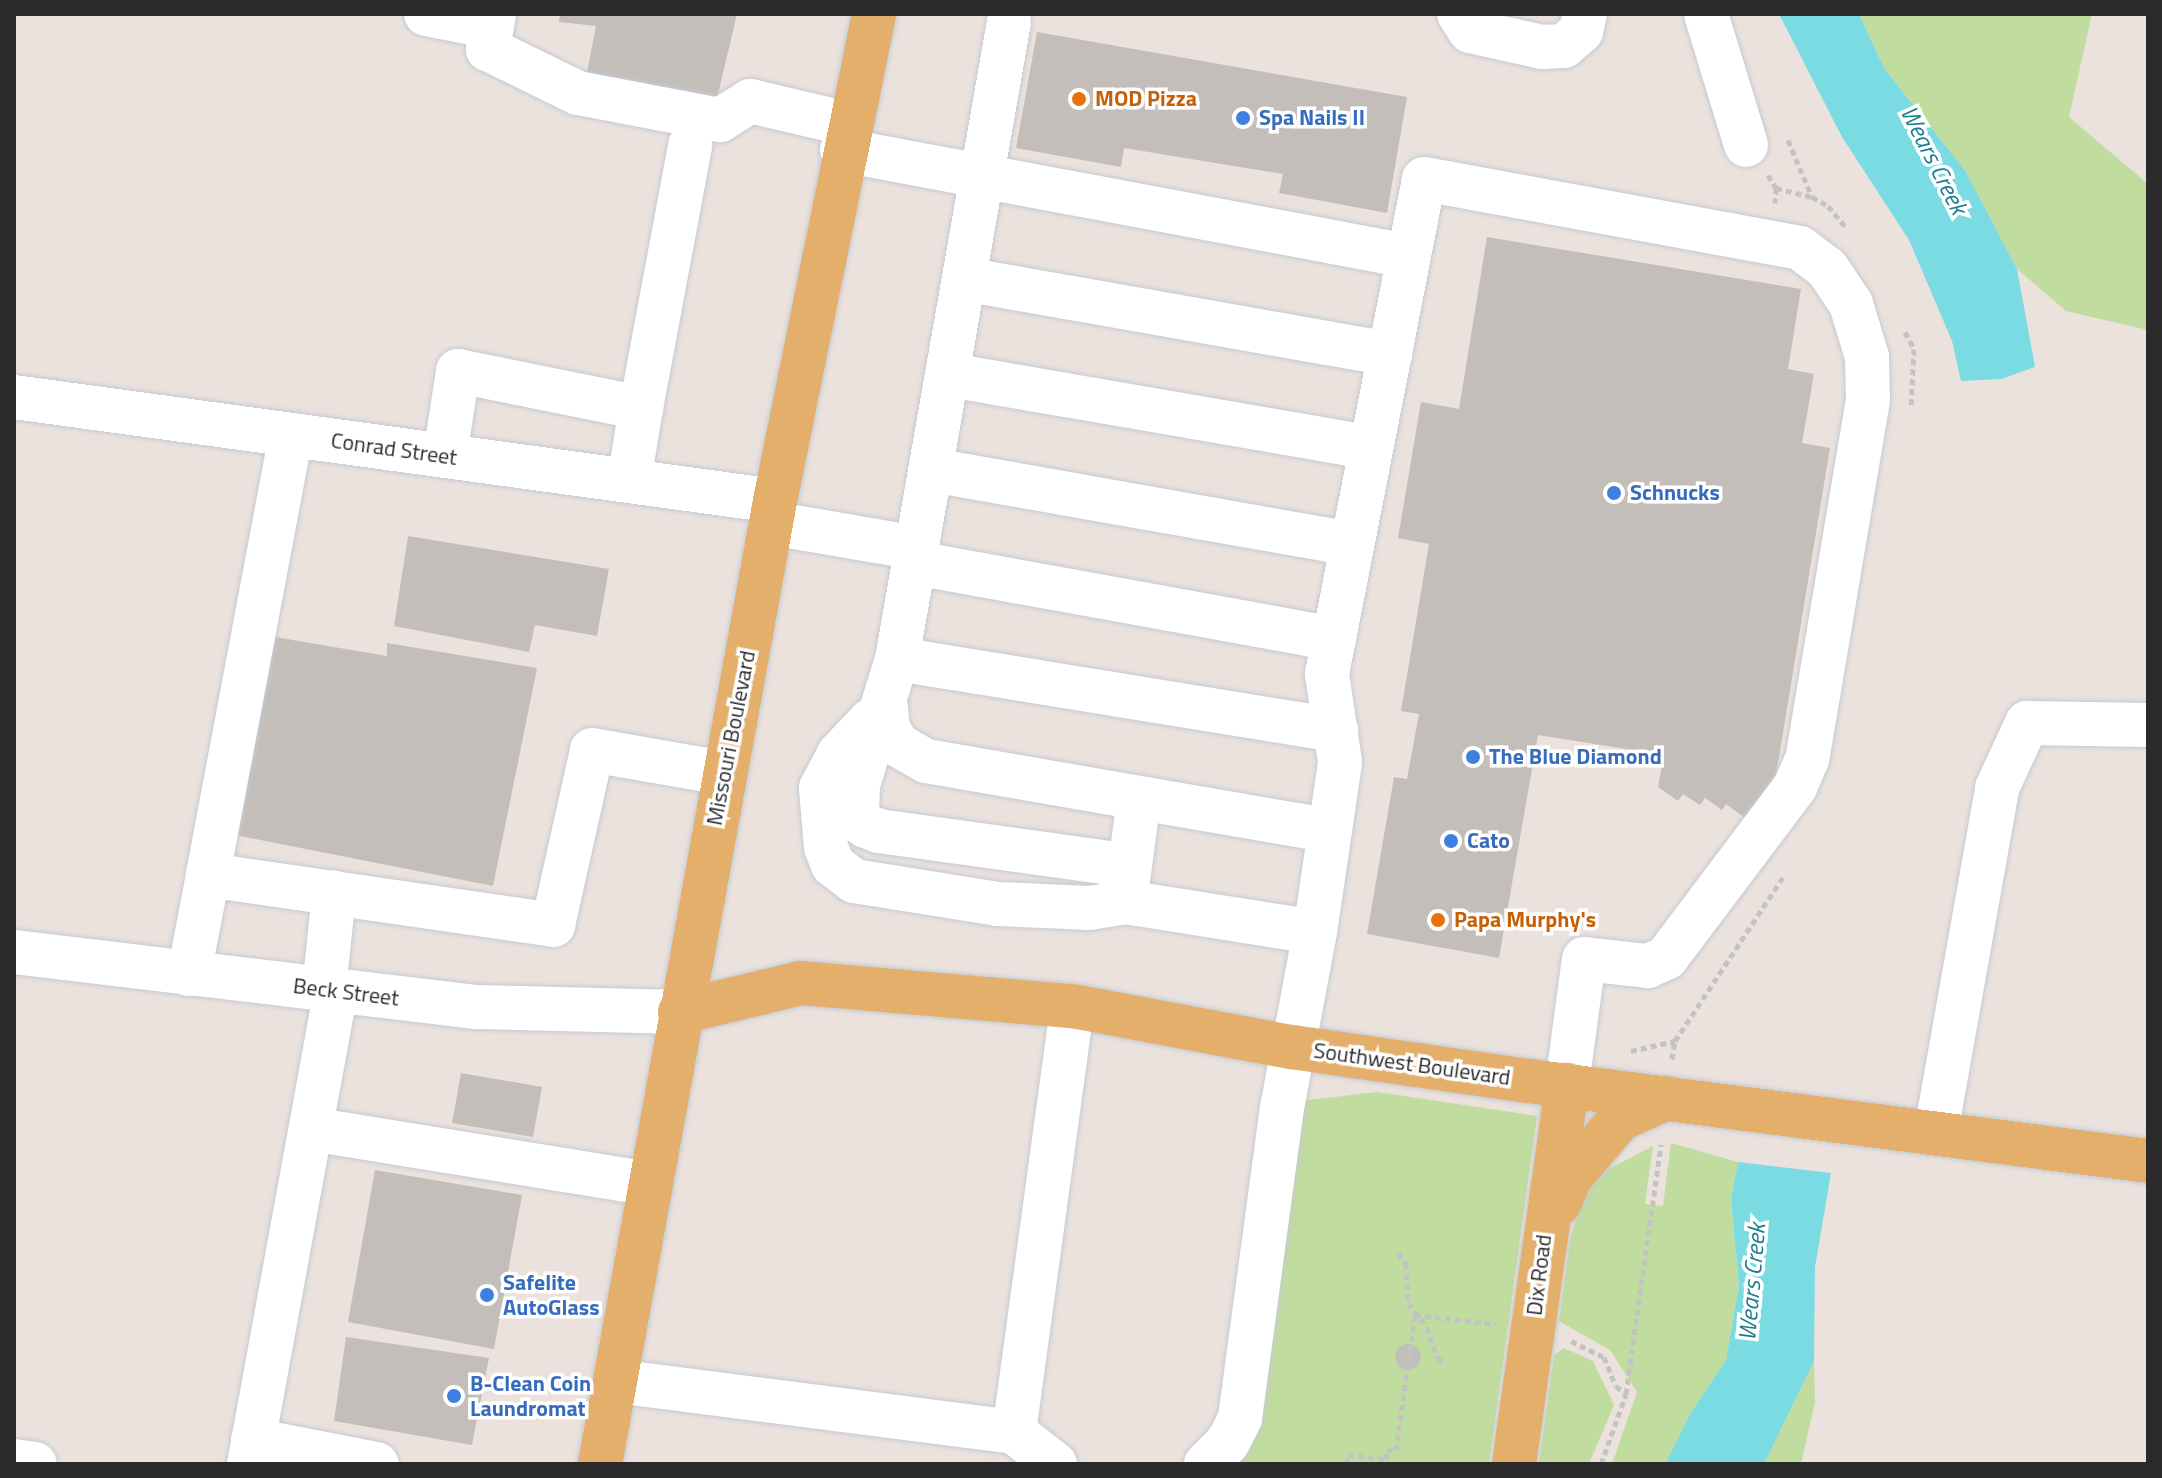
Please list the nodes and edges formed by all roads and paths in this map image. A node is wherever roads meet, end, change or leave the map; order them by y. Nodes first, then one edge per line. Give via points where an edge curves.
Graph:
1 (426, 14) edge
2 (874, 14) edge
3 (1459, 14) edge
4 (1585, 14) edge
5 (1706, 14) edge
6 (493, 20) edge
7 (1009, 22) dead end
8 (845, 137) junction
9 (690, 145) dead end
10 (1746, 145) joint
11 (982, 172) junction
12 (1776, 188) junction
13 (1812, 197) dead end
14 (1772, 240) junction
15 (1408, 256) junction
16 (964, 279) junction
17 (1390, 354) junction
18 (950, 375) junction
19 (14, 397) edge
20 (641, 408) junction
21 (291, 435) junction
22 (1371, 448) junction
23 (445, 456) junction
24 (932, 470) junction
25 (629, 481) junction
26 (773, 512) junction
27 (1352, 544) junction
28 (917, 556) junction
29 (1334, 639) junction
30 (897, 659) junction
31 (886, 708) junction
32 (2148, 725) edge
33 (1336, 730) junction
34 (724, 773) junction
35 (1139, 799) junction
36 (1330, 831) junction
37 (208, 875) junction
38 (1127, 884) junction
39 (334, 893) junction
40 (1315, 932) junction
41 (14, 952) edge
42 (189, 974) junction
43 (330, 991) junction
44 (1072, 1006) junction
45 (680, 1012) junction
46 (1675, 1041) dead end
47 (1292, 1047) junction
48 (1567, 1085) junction
49 (1666, 1101) junction
50 (311, 1129) junction
51 (1936, 1132) junction
52 (2148, 1161) edge
53 (650, 1184) junction
54 (1543, 1239) junction
55 (1398, 1253) dead end
56 (1415, 1315) junction
57 (1497, 1324) dead end
58 (1444, 1362) dead end
59 (616, 1381) junction
60 (996, 1441) edge
61 (251, 1452) edge
62 (14, 1461) edge
63 (35, 1464) edge
64 (377, 1464) edge
65 (600, 1464) edge
66 (1055, 1464) edge
67 (1206, 1464) edge
68 (1347, 1464) edge
69 (1514, 1464) edge
70 (1601, 1464) edge

1 - 6 street
2 - 8 main road, Missouri Boulevard
3 - 4 street via 1470,31 1542,47 1564,46 1581,31
5 - 10 street
6 - 8 street via 488,49 578,93 720,120 750,101
7 - 11 street
8 - 11 street
8 - 26 main road, Missouri Boulevard
9 - 20 street
10 - 12 path
11 - 15 street
11 - 16 street
12 - 13 path
12 - 14 path
14 - 15 street via 1424,179
14 - 48 street via 1800,248 1827,268 1851,304 1867,357 1868,400 1807,759 1795,787 1658,965 1584,959
15 - 17 street
16 - 17 street
16 - 18 street
17 - 22 street
18 - 22 street
18 - 24 street
19 - 21 street, Conrad Street
20 - 23 street via 458,371
20 - 25 street
21 - 23 street, Conrad Street
21 - 37 street
22 - 27 street
23 - 25 street, Conrad Street
24 - 27 street
24 - 28 street
25 - 26 street, Conrad Street
26 - 28 street, Conrad Street
26 - 34 main road, Missouri Boulevard
27 - 29 street
28 - 29 street, Conrad Street
28 - 30 street
29 - 33 street via 1327,674
30 - 31 street
30 - 33 street
31 - 35 street via 888,729 911,756
31 - 38 street via 858,785 857,811 864,825
31 - 38 street via 839,754 821,788 822,829 833,865 874,888 1074,908
32 - 51 street via 2027,723 1997,788
33 - 36 street via 1340,762
34 - 39 street via 592,750 553,925
34 - 45 main road, Missouri Boulevard
35 - 36 street
35 - 38 street
36 - 40 street
37 - 39 street
37 - 42 street
38 - 40 street
39 - 43 street
40 - 47 street
41 - 42 street, Beck Street
42 - 43 street, Beck Street
43 - 45 street, Beck Street via 524,1010
43 - 50 street
44 - 45 main road, Southwest Boulevard via 801,983
44 - 47 main road, Southwest Boulevard
44 - 60 street
45 - 53 main road, Missouri Boulevard
46 - 49 path
47 - 48 main road, Southwest Boulevard
47 - 67 street via 1240,1418 1228,1442
48 - 49 main road, Southwest Boulevard
48 - 54 main road, Dix Road
49 - 51 main road, Southwest Boulevard
49 - 54 main road via 1620,1119 1594,1146 1570,1178
49 - 70 path via 1626,1394
50 - 53 street
50 - 61 street
51 - 52 main road, Southwest Boulevard
53 - 59 main road, Missouri Boulevard
54 - 69 main road, Dix Road
55 - 56 path via 1406,1264 1408,1303
56 - 57 path
56 - 58 path
56 - 68 path via 1396,1450 1387,1449 1386,1459 1348,1455
59 - 60 street
59 - 65 main road, Missouri Boulevard
60 - 66 street
61 - 64 street
62 - 63 street

